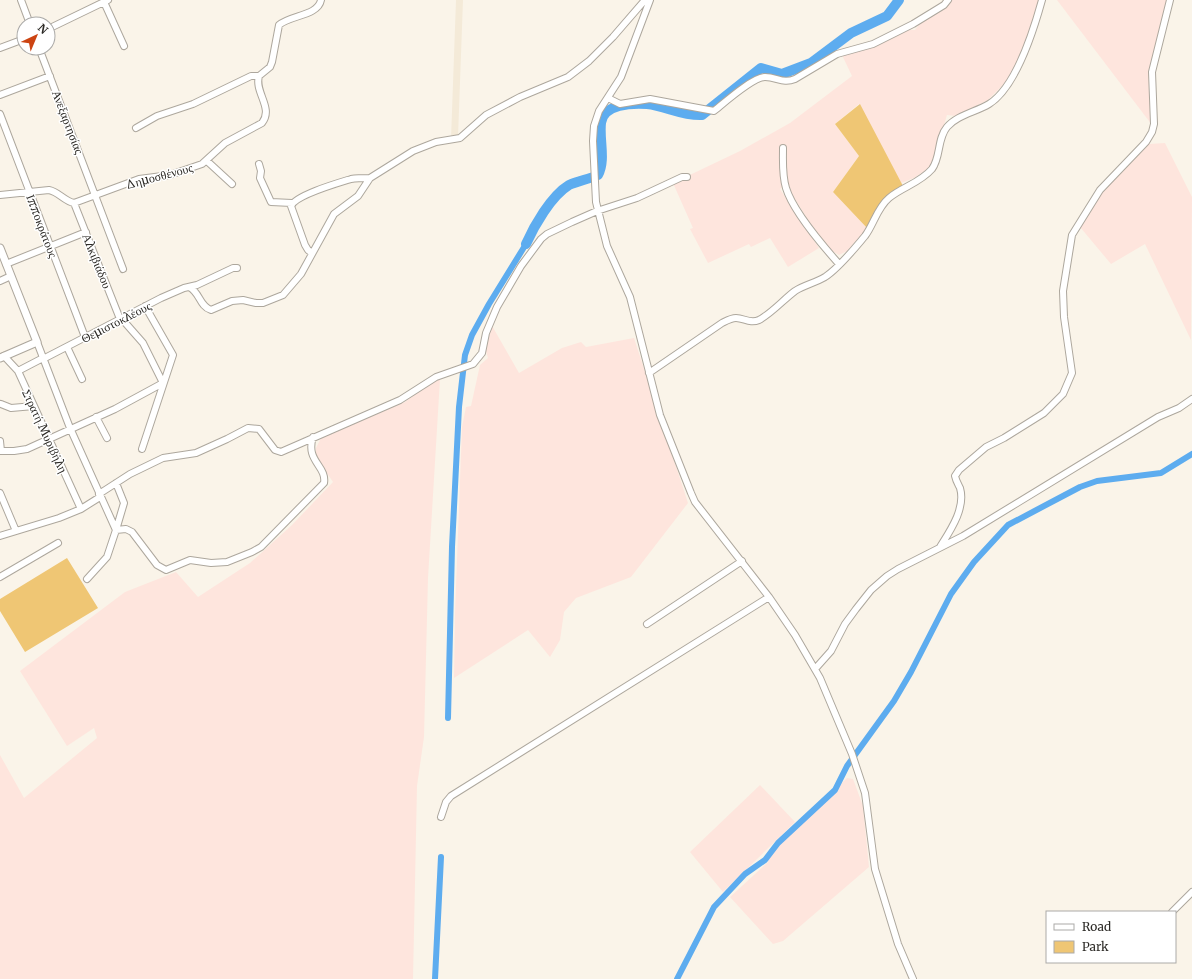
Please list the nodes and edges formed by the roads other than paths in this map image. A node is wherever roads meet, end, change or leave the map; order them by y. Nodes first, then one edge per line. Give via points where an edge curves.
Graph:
1 (21, 0) edge
2 (321, 0) edge
3 (645, 0) edge
4 (650, 0) edge
5 (948, 0) edge
6 (1042, 0) edge
7 (1170, 0) edge
8 (106, 1) edge
9 (27, 16) edge
10 (56, 25) edge
11 (16, 42) edge
12 (124, 46) dead end
13 (0, 48) edge
14 (43, 56) edge
15 (50, 76) junction
16 (259, 76) junction
17 (0, 95) edge
18 (608, 98) junction
19 (0, 114) edge
20 (136, 128) dead end
21 (783, 148) dead end
22 (207, 160) junction
23 (259, 164) dead end
24 (687, 177) dead end
25 (370, 178) junction
26 (232, 184) dead end
27 (29, 192) junction
28 (0, 195) edge
29 (95, 196) junction
30 (74, 203) junction
31 (292, 203) junction
32 (598, 211) junction
33 (86, 232) junction
34 (49, 247) junction
35 (0, 249) edge
36 (312, 253) junction
37 (6, 264) junction
38 (839, 264) junction
39 (237, 268) dead end
40 (123, 269) dead end
41 (11, 276) junction
42 (0, 281) edge
43 (189, 287) junction
44 (145, 306) junction
45 (121, 318) junction
46 (85, 337) junction
47 (37, 342) junction
48 (67, 347) junction
49 (2, 357) edge
50 (43, 359) junction
51 (18, 371) junction
52 (649, 372) junction
53 (82, 379) dead end
54 (163, 383) junction
55 (1192, 399) edge
56 (1, 404) dead end
57 (34, 406) junction
58 (96, 417) junction
59 (70, 428) junction
60 (313, 437) junction
61 (108, 438) dead end
62 (49, 439) junction
63 (0, 442) edge
64 (142, 449) dead end
65 (1, 451) edge
66 (116, 483) junction
67 (0, 493) edge
68 (100, 495) junction
69 (81, 509) junction
70 (116, 530) junction
71 (16, 531) junction
72 (0, 536) edge
73 (58, 543) dead end
74 (940, 547) junction
75 (742, 561) junction
76 (0, 576) edge
77 (87, 579) dead end
78 (769, 597) junction
79 (647, 624) dead end
80 (815, 669) junction
81 (441, 817) dead end
82 (1192, 892) edge
83 (1173, 911) edge
84 (913, 979) edge

1 - 9 street
2 - 16 street via 315,10 279,25 272,62
3 - 25 street via 613,37 568,77 520,97 486,115 460,138 440,141 418,149
4 - 18 street via 624,70
5 - 18 street via 913,24 873,44 838,54 795,79 784,82 765,77 756,80 714,111 650,99 620,104
6 - 38 street via 1031,37 1017,68 999,96 947,128 942,138 937,163 920,180 880,207 865,235
7 - 74 street via 1152,72 1152,132 1146,142 1100,190 1072,234 1063,291 1072,374 1063,394 1044,413 986,447 959,470 955,476 960,488 960,503 956,517
8 - 10 street
8 - 12 street
11 - 13 street
14 - 15 street, Ανεξαρτησίας
15 - 17 street
15 - 29 street, Ανεξαρτησίας
16 - 20 street via 251,76 193,104 157,116
16 - 22 street, Δημοσθένους via 259,86 266,110 265,119 225,143
18 - 32 street via 599,111 594,126 594,170
19 - 27 street, Ιπποκράτους
21 - 38 street via 783,174 787,191 816,237
22 - 26 street
22 - 29 street, Δημοσθένους via 170,175 139,179
23 - 31 street via 260,178 270,202
24 - 32 street
25 - 31 street via 352,179
25 - 36 street via 358,196 334,214
27 - 28 street
27 - 30 street via 53,191
27 - 34 street, Ιπποκράτους
29 - 30 street, Δημοσθένους
29 - 40 street, Ανεξαρτησίας
30 - 33 street, Αλκιβιάδου
31 - 36 street via 305,245
32 - 52 street via 607,246 630,297
32 - 60 street via 547,234 537,243 497,307 486,333 482,353 473,364 429,381 384,408
33 - 34 street
33 - 45 street, Αλκιβιάδου
34 - 37 street
34 - 46 street, Ιπποκράτους
35 - 37 street
36 - 43 street via 301,274 288,290 278,298 263,303 238,300 211,310 204,306 194,289
37 - 41 street
38 - 52 street via 824,277 797,290 758,320 748,322 739,318 731,319
39 - 43 street, Θεμιστοκλέους
41 - 42 street
41 - 47 street
43 - 44 street, Θεμιστοκλέους
44 - 45 street, Θεμιστοκλέους
44 - 54 street via 172,353
45 - 46 street, Θεμιστοκλέους
45 - 54 street, Αλκιβιάδου via 143,343
46 - 48 street, Θεμιστοκλέους
47 - 49 street
47 - 50 street
48 - 50 street, Θεμιστοκλέους
48 - 53 street
49 - 51 street, Στρατή Μυριβήλη
50 - 51 street, Θεμιστοκλέους
50 - 59 street
51 - 57 street, Στρατή Μυριβήλη
52 - 75 street via 660,416 691,494
54 - 58 street
54 - 64 street
55 - 74 street via 1158,417 968,533
56 - 57 street via 11,408
57 - 62 street, Στρατή Μυριβήλη
58 - 59 street
58 - 61 street
59 - 62 street
59 - 68 street
60 - 66 street via 279,452 261,431 252,427 196,453 158,460
60 - 70 street via 312,455 324,475 324,483 286,523 252,552 227,562 190,560 171,569 163,569 157,565 132,532 126,529
62 - 65 street via 27,449
62 - 69 street, Στρατή Μυριβήλη
63 - 65 street
66 - 68 street
66 - 70 street via 124,503
67 - 71 street
68 - 69 street
68 - 70 street
69 - 71 street
70 - 77 street via 107,557
71 - 72 street
73 - 76 street
74 - 80 street via 898,569 878,583 850,617 831,651
75 - 78 street
75 - 79 street
78 - 80 street
78 - 81 street via 451,796
80 - 84 street via 852,754 865,793 875,869 898,944
82 - 83 street

